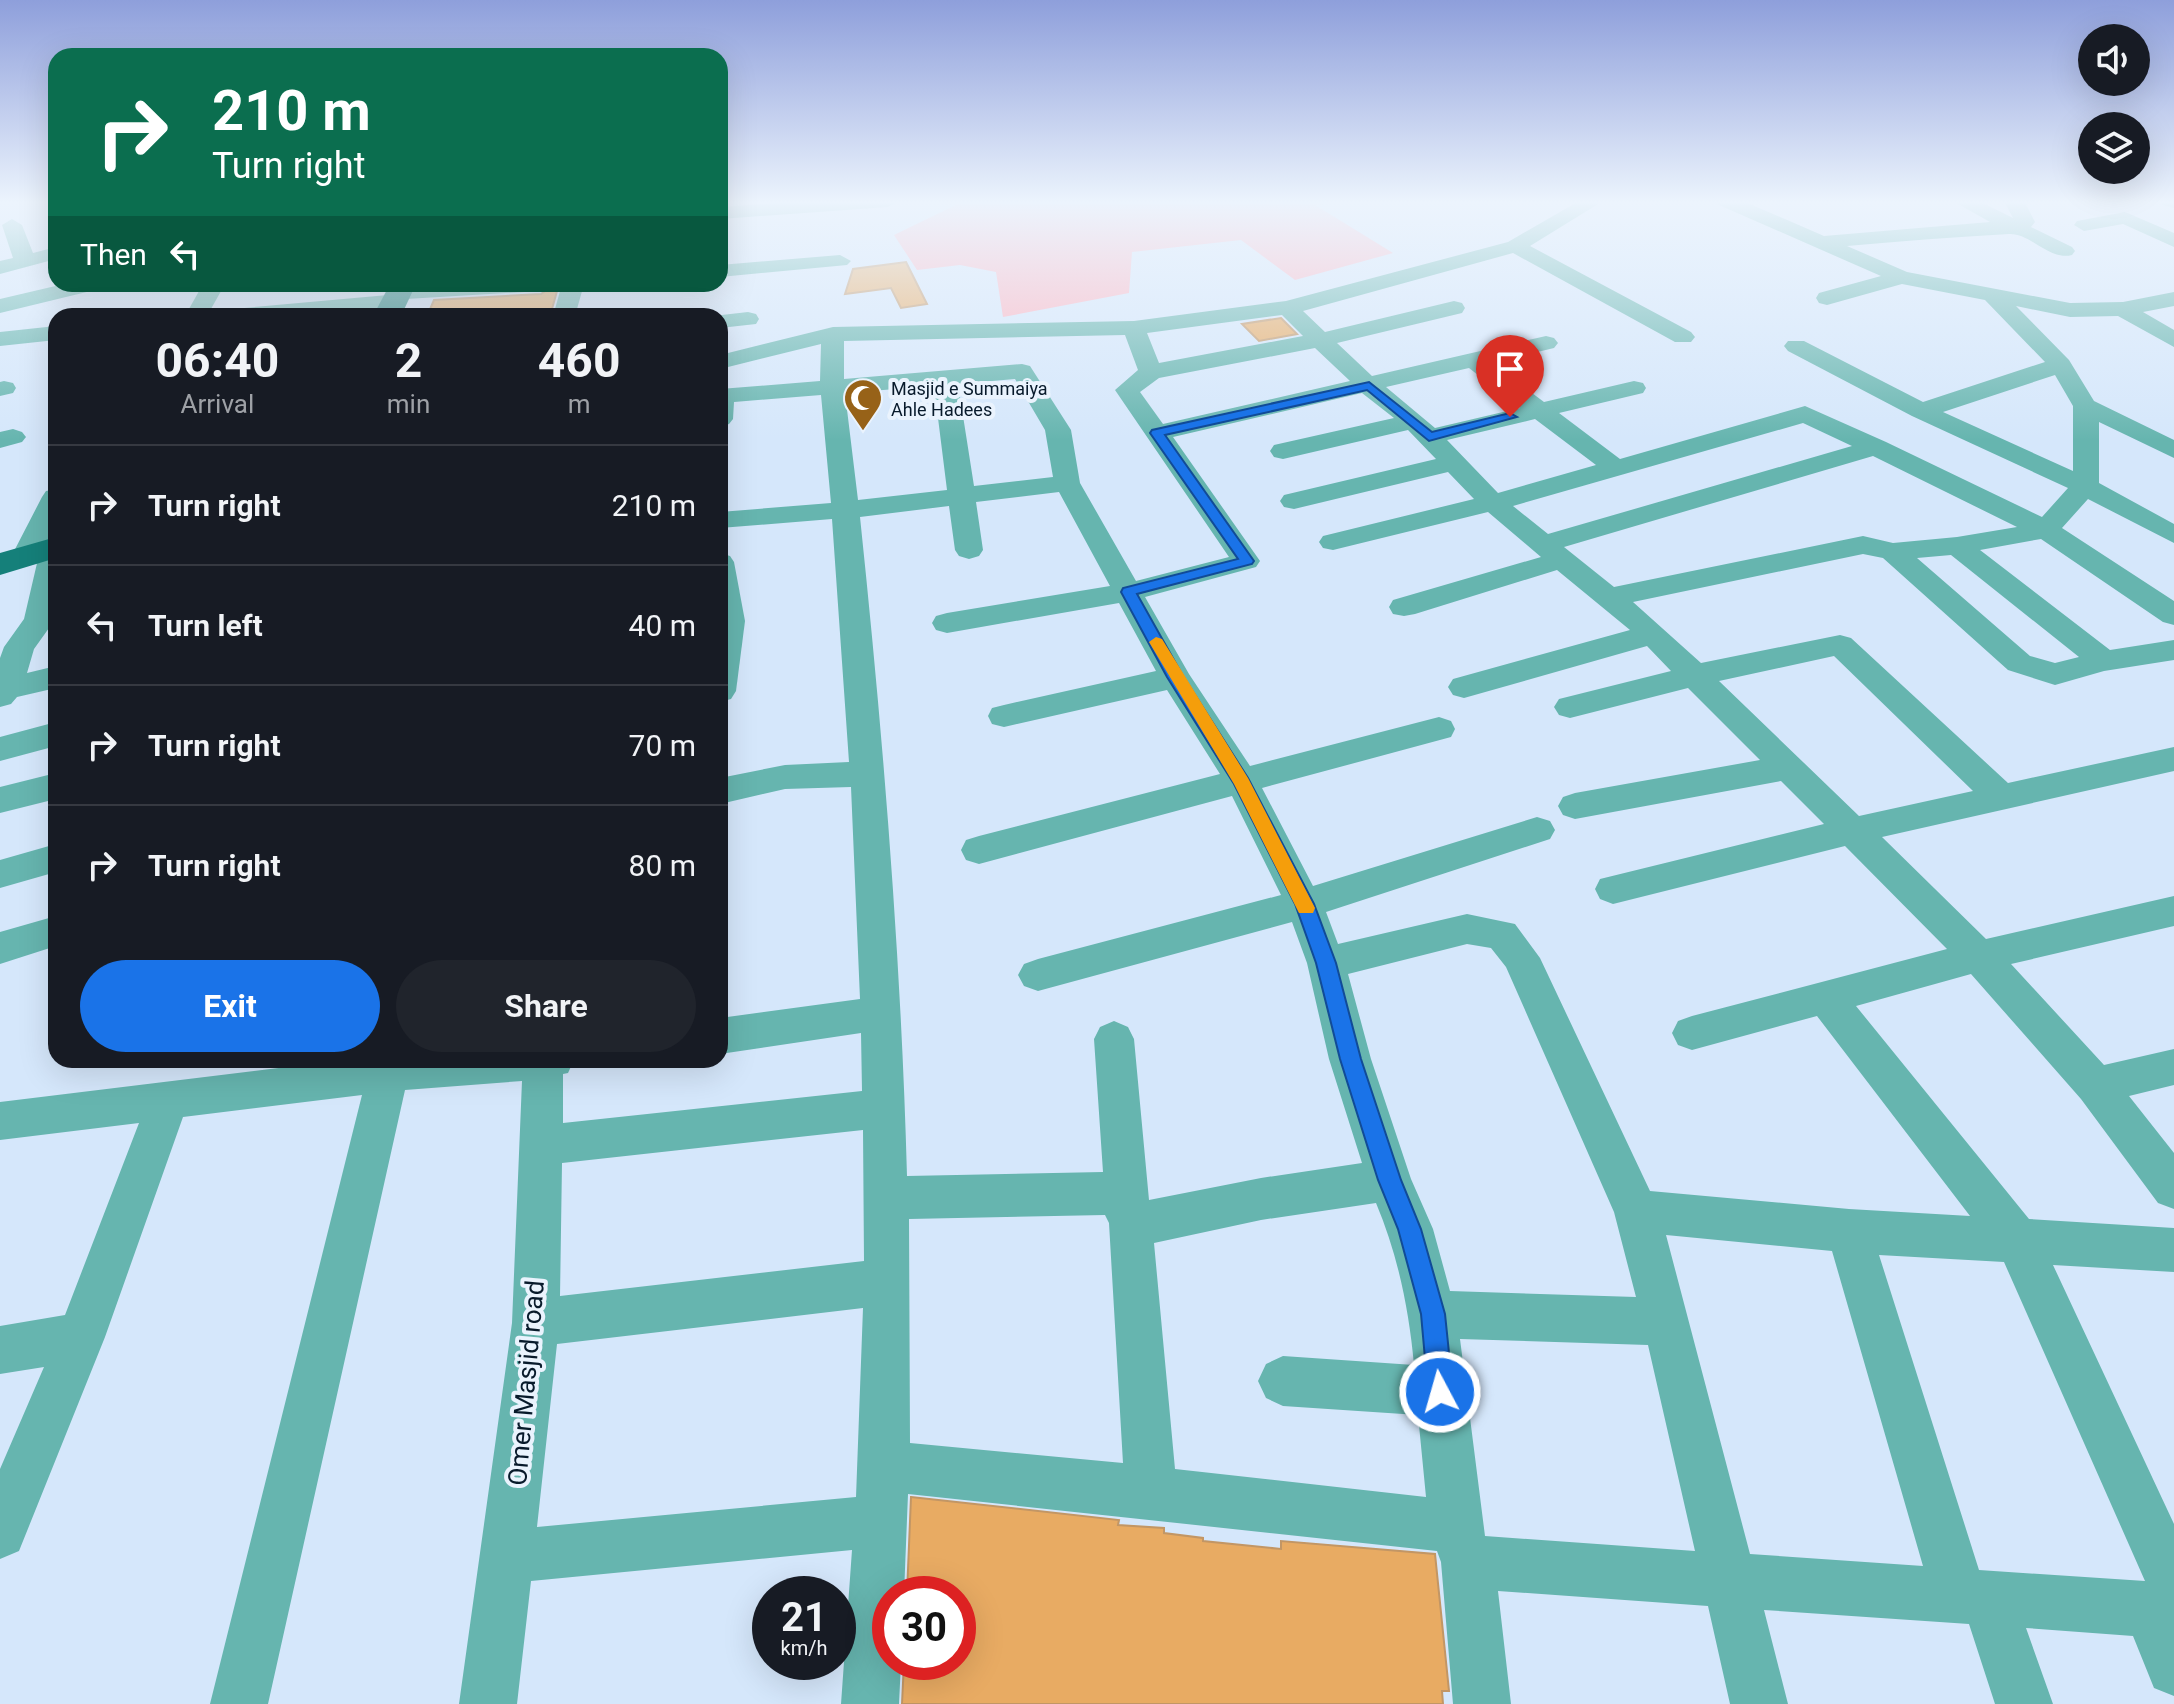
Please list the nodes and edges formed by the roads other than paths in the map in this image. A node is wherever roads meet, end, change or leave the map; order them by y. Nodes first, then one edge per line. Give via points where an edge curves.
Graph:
1 (1388, 281) edge
2 (1579, 281) edge
3 (1889, 281) edge
4 (1917, 281) edge
5 (58, 292) edge
6 (464, 292) edge
7 (1827, 298) dead end
8 (1995, 298) junction
9 (396, 299) edge
10 (2174, 299) edge
11 (0, 306) edge
12 (310, 308) edge
13 (1287, 308) junction
14 (1454, 308) dead end
15 (2123, 309) junction
16 (748, 319) dead end
17 (728, 320) edge
18 (1134, 328) junction
19 (48, 334) edge
20 (833, 334) junction
21 (1683, 337) dead end
22 (0, 339) edge
23 (1319, 340) junction
24 (2174, 340) edge
25 (1546, 343) dead end
26 (1796, 346) dead end
27 (728, 360) edge
28 (1473, 360) junction
29 (2061, 365) junction
30 (1151, 372) junction
31 (945, 377) junction
32 (1369, 386) junction
33 (832, 387) junction
34 (1634, 388) dead end
35 (728, 396) edge
36 (2085, 406) junction
37 (1537, 410) junction
38 (1921, 411) junction
39 (1421, 429) junction
40 (1157, 433) junction
41 (1877, 447) junction
42 (2174, 450) edge
43 (1283, 451) dead end
44 (1455, 462) junction
45 (1617, 469) junction
46 (1067, 483) junction
47 (2085, 486) junction
48 (961, 496) junction
49 (1294, 501) dead end
50 (1493, 503) junction
51 (846, 510) junction
52 (48, 518) edge
53 (728, 519) edge
54 (2046, 530) junction
55 (2174, 535) edge
56 (1333, 542) dead end
57 (1957, 546) junction
58 (969, 550) dead end
59 (1552, 552) junction
60 (1893, 552) junction
61 (34, 554) edge
62 (1128, 592) junction
63 (1607, 598) junction
64 (1404, 607) dead end
65 (728, 610) edge
66 (2174, 615) edge
67 (48, 619) edge
68 (947, 623) dead end
69 (1653, 634) junction
70 (728, 635) edge
71 (2174, 650) edge
72 (2104, 661) junction
73 (1696, 675) junction
74 (1175, 677) junction
75 (48, 679) edge
76 (1464, 687) dead end
77 (3, 693) edge
78 (1570, 707) dead end
79 (1004, 716) dead end
80 (1439, 729) dead end
81 (48, 736) edge
82 (0, 749) edge
83 (2174, 759) edge
84 (1786, 768) junction
85 (869, 774) junction
86 (1242, 782) junction
87 (48, 788) edge
88 (728, 789) edge
89 (2001, 797) junction
90 (0, 800) edge
91 (1575, 806) dead end
92 (1537, 830) dead end
93 (1851, 831) junction
94 (979, 850) dead end
95 (48, 860) edge
96 (0, 874) edge
97 (1613, 889) dead end
98 (1304, 904) junction
99 (2174, 911) edge
100 (48, 933) edge
101 (0, 948) edge
102 (1979, 956) junction
103 (1326, 963) junction
104 (1038, 975) dead end
105 (1825, 997) junction
106 (880, 1013) junction
107 (1692, 1033) dead end
108 (728, 1035) edge
109 (1114, 1039) dead end
110 (2174, 1067) edge
111 (449, 1068) edge
112 (546, 1068) edge
113 (388, 1073) junction
114 (2096, 1086) junction
115 (168, 1101) junction
116 (885, 1108) junction
117 (0, 1121) edge
118 (541, 1145) junction
119 (1389, 1180) junction
120 (2174, 1188) edge
121 (885, 1198) junction
122 (1127, 1209) junction
123 (1636, 1211) junction
124 (1849, 1231) junction
125 (2018, 1241) junction
126 (2171, 1255) edge
127 (887, 1282) junction
128 (1433, 1314) junction
129 (1667, 1322) junction
130 (536, 1323) junction
131 (81, 1337) junction
132 (0, 1350) edge
133 (1283, 1381) dead end
134 (1440, 1392) junction
135 (884, 1466) junction
136 (12, 1477) edge
137 (1151, 1492) junction
138 (880, 1521) junction
139 (0, 1532) edge
140 (1461, 1544) junction
141 (509, 1556) junction
142 (1729, 1580) junction
143 (1974, 1598) junction
144 (2166, 1601) edge
145 (2174, 1668) edge
146 (239, 1704) edge
147 (488, 1704) edge
148 (870, 1704) edge
149 (1482, 1704) edge
150 (1759, 1704) edge
151 (2024, 1704) edge

1 - 13 street
2 - 21 street
3 - 7 street
4 - 8 street
5 - 11 street
6 - 9 street
8 - 15 street via 2070,310
8 - 29 street
9 - 12 street
10 - 15 street
13 - 18 street
13 - 23 street
14 - 23 street
15 - 24 street
16 - 17 street
18 - 20 street
18 - 30 street
19 - 22 street
20 - 27 street
20 - 33 street
23 - 30 street
23 - 32 street
25 - 28 street
26 - 38 street
28 - 32 street
28 - 37 street
29 - 36 street
29 - 38 street
30 - 40 street via 1127,390
31 - 33 street
31 - 46 street via 1022,371 1058,430
31 - 48 street
32 - 39 street
32 - 40 street
33 - 35 street
33 - 51 street
34 - 37 street
36 - 42 street
36 - 47 street
37 - 39 street
37 - 45 street
38 - 47 street
39 - 43 street
39 - 44 street
40 - 62 street via 1246,561
41 - 45 street via 1805,414
41 - 54 street
41 - 59 street
44 - 49 street
44 - 50 street
45 - 50 street
46 - 48 street
46 - 62 street
47 - 54 street
47 - 55 street
48 - 51 street
48 - 58 street
50 - 56 street
50 - 59 street
51 - 53 street
51 - 85 street
52 - 61 street
54 - 57 street
54 - 66 street
57 - 60 street
57 - 72 street
59 - 63 street
59 - 64 street
60 - 63 street via 1863,545
60 - 72 street via 2019,663 2055,674
61 - 67 street
62 - 68 street
62 - 74 street
63 - 69 street
65 - 70 street
67 - 77 street via 19,647
69 - 73 street
69 - 76 street
71 - 72 street
73 - 78 street
73 - 84 street
73 - 89 street via 1840,645
74 - 79 street
74 - 86 street
75 - 77 street
80 - 86 street
81 - 82 street
83 - 89 street
84 - 91 street
84 - 93 street
85 - 88 street via 785,777
85 - 106 street
86 - 94 street
86 - 98 street
87 - 90 street
89 - 93 street
92 - 98 street
93 - 97 street
93 - 102 street
95 - 96 street
98 - 103 street
98 - 104 street
99 - 102 street
100 - 101 street
102 - 105 street
102 - 114 street
103 - 119 street
103 - 123 street via 1467,929 1502,935 1521,958
105 - 107 street
105 - 125 street
106 - 108 street
106 - 116 street
109 - 122 street
110 - 114 street
111 - 113 street
112 - 118 street, Omer Masjid road
113 - 115 street
113 - 146 street
114 - 120 street
115 - 117 street
115 - 131 street
116 - 118 street
116 - 121 street
118 - 130 street, Omer Masjid road
119 - 122 street via 1261,1199
119 - 128 street via 1410,1229
121 - 122 street
121 - 127 street
122 - 137 street
123 - 124 street
123 - 129 street
124 - 125 street
124 - 143 street
125 - 126 street
125 - 144 street
127 - 130 street
127 - 135 street
128 - 129 street
128 - 134 street
129 - 142 street
130 - 141 street, Omer Masjid road
131 - 132 street
131 - 136 street
133 - 134 street
134 - 140 street
135 - 137 street
135 - 138 street
136 - 139 street
137 - 140 street
138 - 141 street
138 - 148 street
140 - 142 street
140 - 149 street
141 - 147 street, Omer Masjid road
142 - 143 street
142 - 150 street
143 - 144 street
143 - 151 street
144 - 145 street

